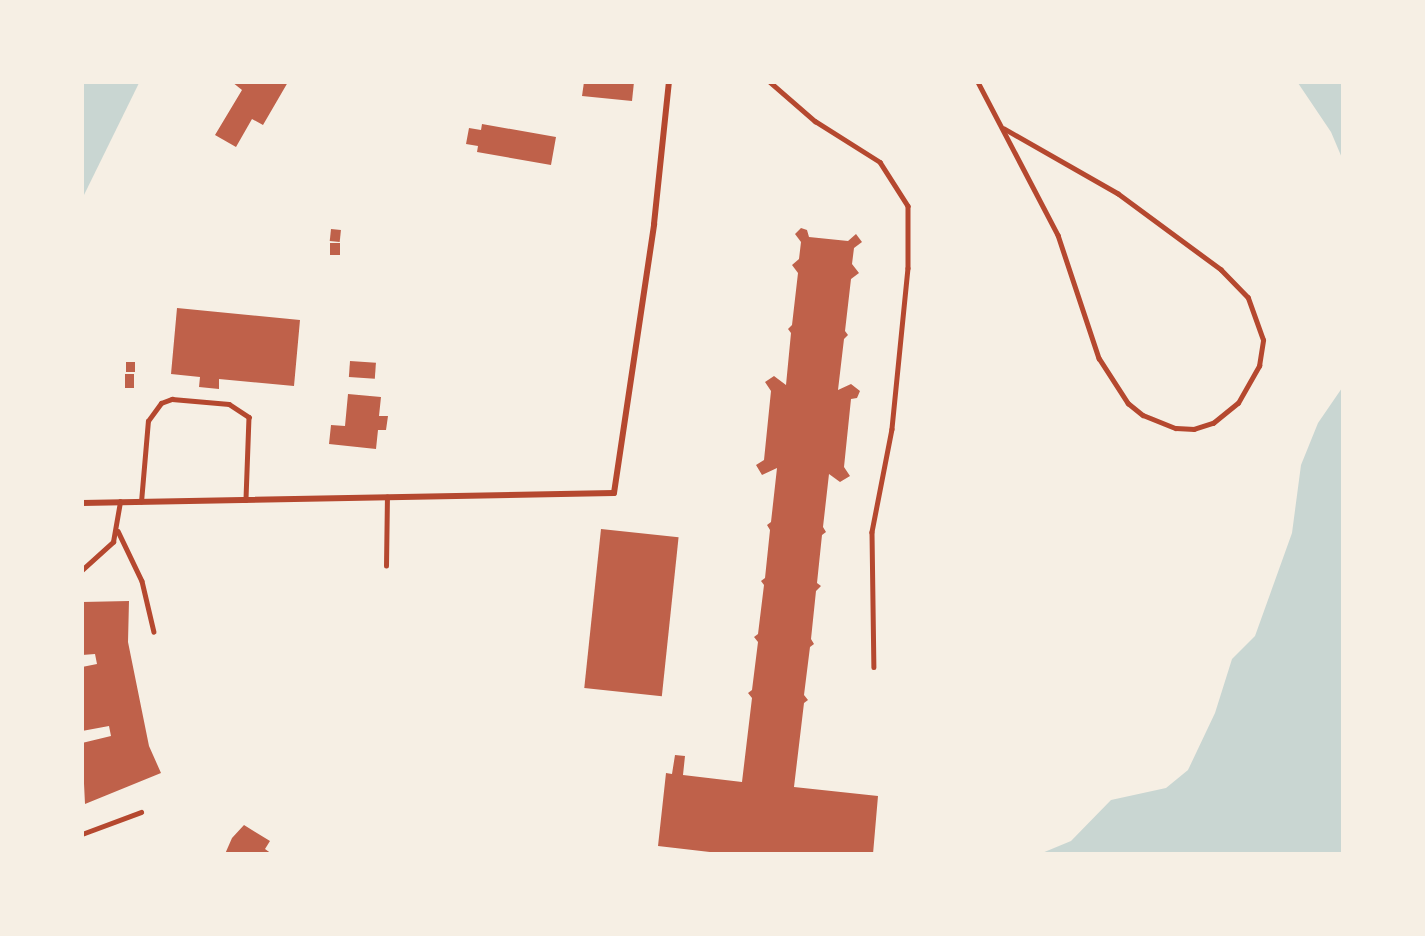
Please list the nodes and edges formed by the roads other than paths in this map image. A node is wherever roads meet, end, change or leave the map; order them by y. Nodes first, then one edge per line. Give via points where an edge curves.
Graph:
1 (669, 82) edge
2 (770, 82) edge
3 (978, 82) edge
4 (1004, 129) junction
5 (387, 497) junction
6 (246, 500) junction
7 (82, 502) edge
8 (120, 502) junction
9 (141, 502) junction
10 (118, 531) junction
11 (386, 566) dead end
12 (82, 570) edge
13 (154, 632) dead end
14 (874, 667) dead end
15 (141, 812) dead end
16 (82, 834) edge

1 - 5 street via 654,224 614,493
2 - 14 lane via 815,121 880,162 908,206 908,268 892,429 872,532
3 - 4 lane
4 - 4 lane via 1058,235 1099,358 1128,403 1143,415 1176,428 1194,429 1213,423 1238,403 1259,366 1263,340 1248,298 1221,270 1118,194
5 - 6 street
5 - 11 lane
6 - 9 street
6 - 9 lane via 249,417 230,404 172,399 161,403 148,422
7 - 8 street
8 - 9 street
8 - 10 lane
10 - 12 lane via 106,551
10 - 13 lane via 142,581
15 - 16 lane

